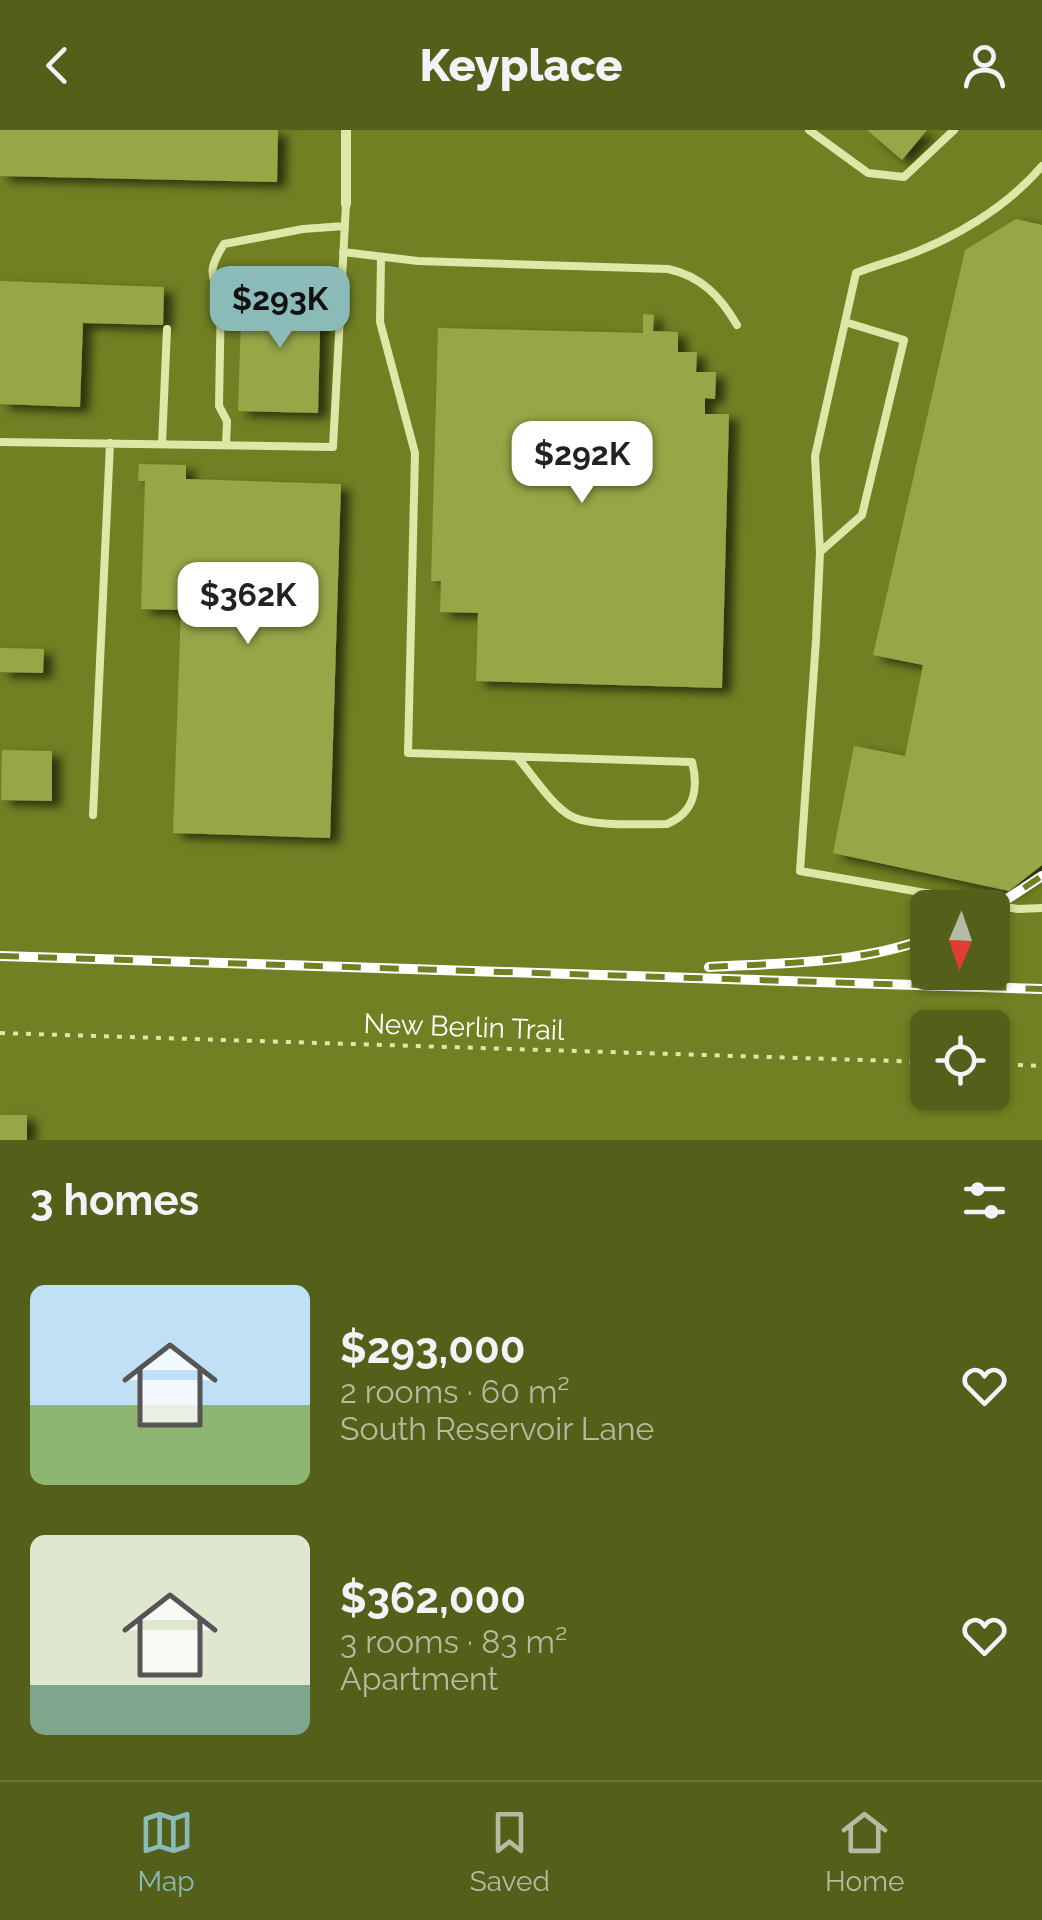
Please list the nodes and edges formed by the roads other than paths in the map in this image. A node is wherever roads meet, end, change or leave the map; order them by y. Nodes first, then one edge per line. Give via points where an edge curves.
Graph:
1 (346, 130) edge
2 (809, 130) edge
3 (954, 130) edge
4 (1042, 166) edge
5 (346, 204) joint
6 (345, 226) junction
7 (343, 252) junction
8 (381, 257) junction
9 (845, 322) junction
10 (737, 325) dead end
11 (167, 330) dead end
12 (0, 442) edge
13 (110, 444) junction
14 (162, 444) junction
15 (226, 445) junction
16 (820, 552) junction
17 (517, 757) junction
18 (93, 815) dead end
19 (1042, 908) edge

1 - 5 street
2 - 3 lane via 868,173 904,177
4 - 9 lane via 972,223 856,274
5 - 6 lane
6 - 7 lane
6 - 15 lane via 224,244 213,261 212,282 221,294 219,406 227,421
7 - 8 lane
7 - 15 lane via 333,446
8 - 10 lane via 685,272 717,294
8 - 17 lane via 380,322 414,453 408,753
9 - 16 lane via 815,456
9 - 16 lane via 904,340 862,515
11 - 14 lane
12 - 13 lane
13 - 14 lane
13 - 18 lane
14 - 15 lane
16 - 19 lane via 800,871
17 - 17 lane via 692,762 695,788 690,808 667,824 587,822 562,810

